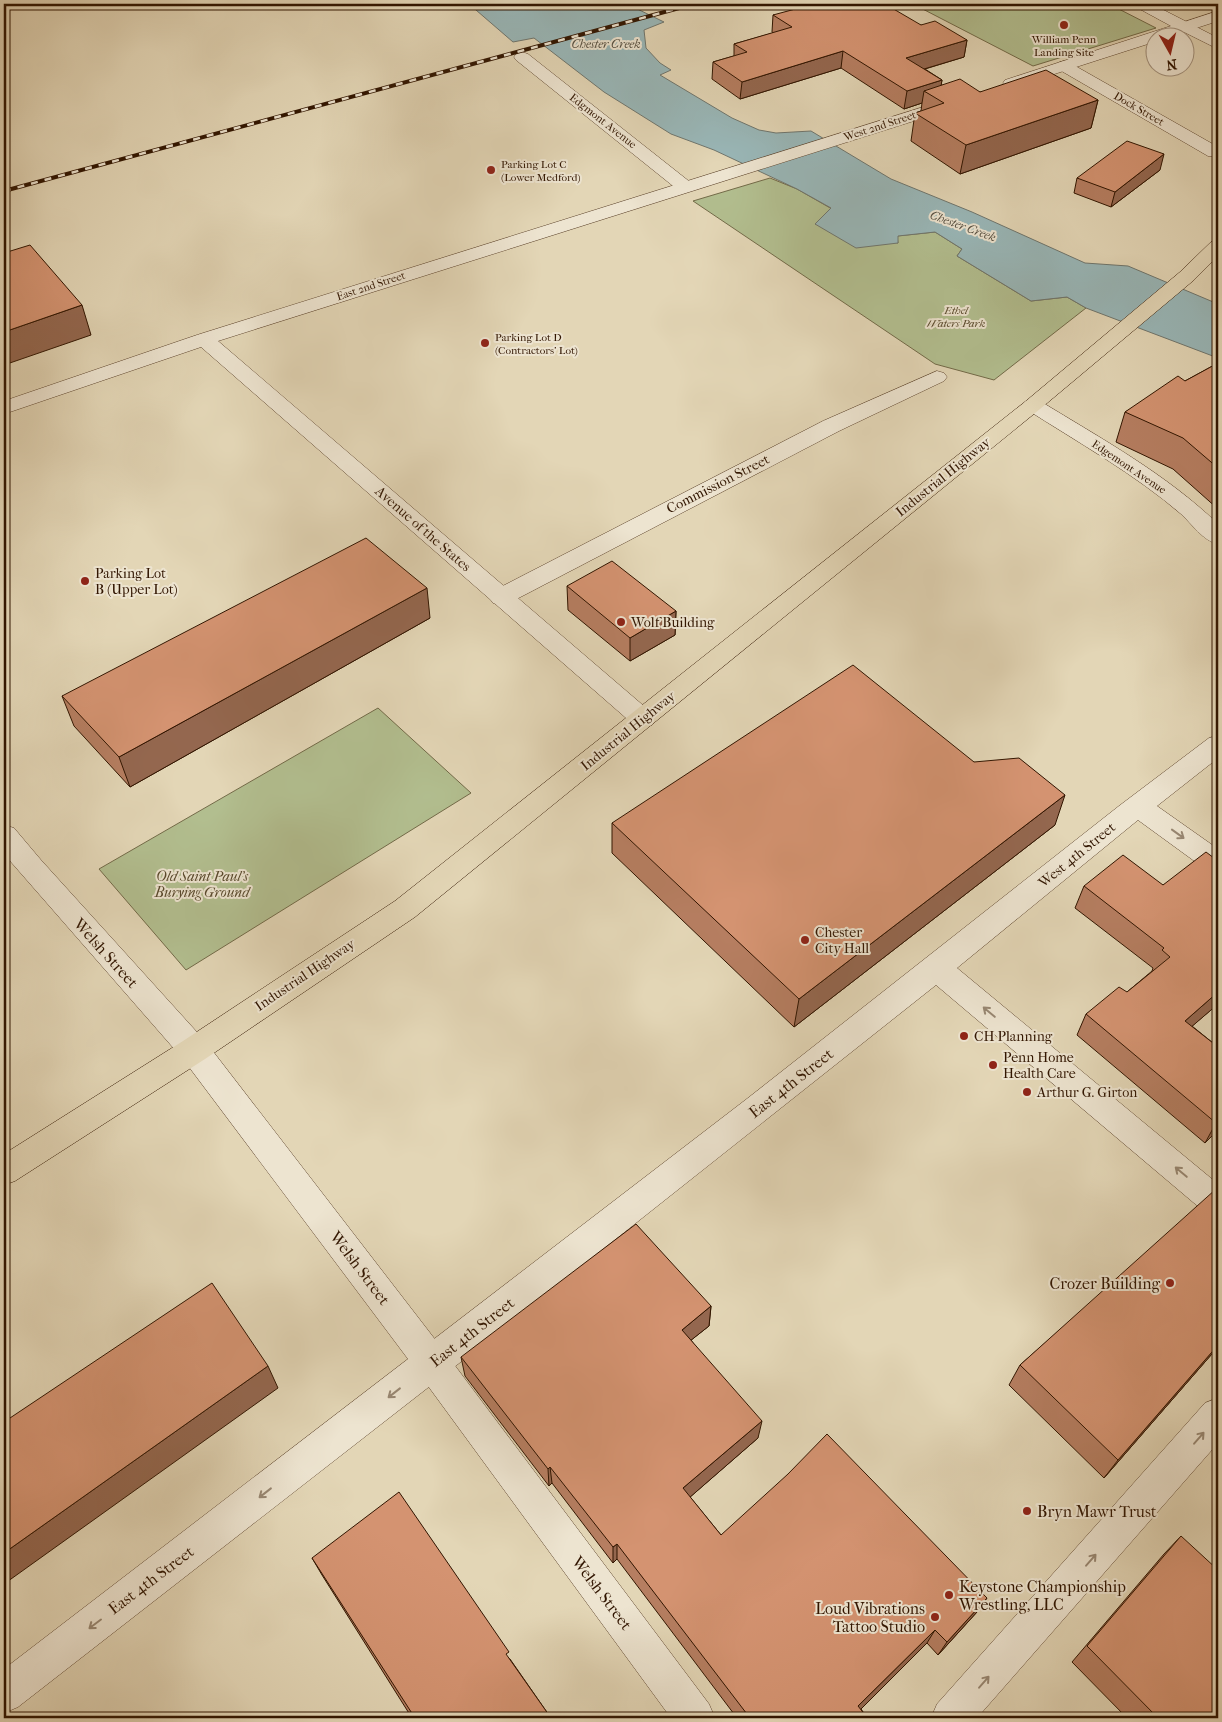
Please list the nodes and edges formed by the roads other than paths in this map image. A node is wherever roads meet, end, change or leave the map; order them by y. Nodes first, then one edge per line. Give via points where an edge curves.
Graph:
1 (1141, 4) edge
2 (1218, 16) edge
3 (1184, 27) junction
4 (1218, 44) edge
5 (522, 57) dead end
6 (1064, 66) junction
7 (1000, 87) edge
8 (963, 99) edge
9 (1214, 152) dead end
10 (741, 168) joint
11 (684, 186) junction
12 (1218, 246) edge
13 (204, 339) junction
14 (937, 377) dead end
15 (1033, 405) junction
16 (4, 408) edge
17 (1218, 537) edge
18 (501, 597) junction
19 (643, 719) junction
20 (1218, 746) edge
21 (1138, 806) junction
22 (4, 834) edge
23 (1218, 863) edge
24 (937, 969) junction
25 (194, 1050) junction
26 (4, 1171) edge
27 (1218, 1204) edge
28 (432, 1363) junction
29 (1218, 1416) edge
30 (4, 1693) edge
31 (695, 1718) edge
32 (951, 1718) edge

1 - 3 street
2 - 3 street
3 - 4 street
3 - 6 street
5 - 11 street, Edgmont Avenue
6 - 7 street
6 - 9 street, Dock Street
8 - 10 street, West 2nd Street
10 - 11 street, East 2nd Street
11 - 13 street, East 2nd Street
12 - 15 main road, Industrial Highway via 1187,276
13 - 16 street, East 2nd Street
13 - 18 street, Avenue of the States
14 - 18 street, Commission Street via 831,426
15 - 17 street, Edgemont Avenue via 1130,466 1188,508
15 - 19 main road, Industrial Highway
18 - 19 street, Avenue of the States
19 - 25 main road, Industrial Highway via 405,909
20 - 21 street, West 4th Street
21 -> 23 street
21 - 24 street, West 4th Street
22 - 25 street, Welsh Street
27 -> 24 street
24 - 28 street, East 4th Street
25 - 26 main road, Industrial Highway
25 - 28 street, Welsh Street
28 -> 30 street, East 4th Street
28 - 31 street, Welsh Street
32 -> 29 street

